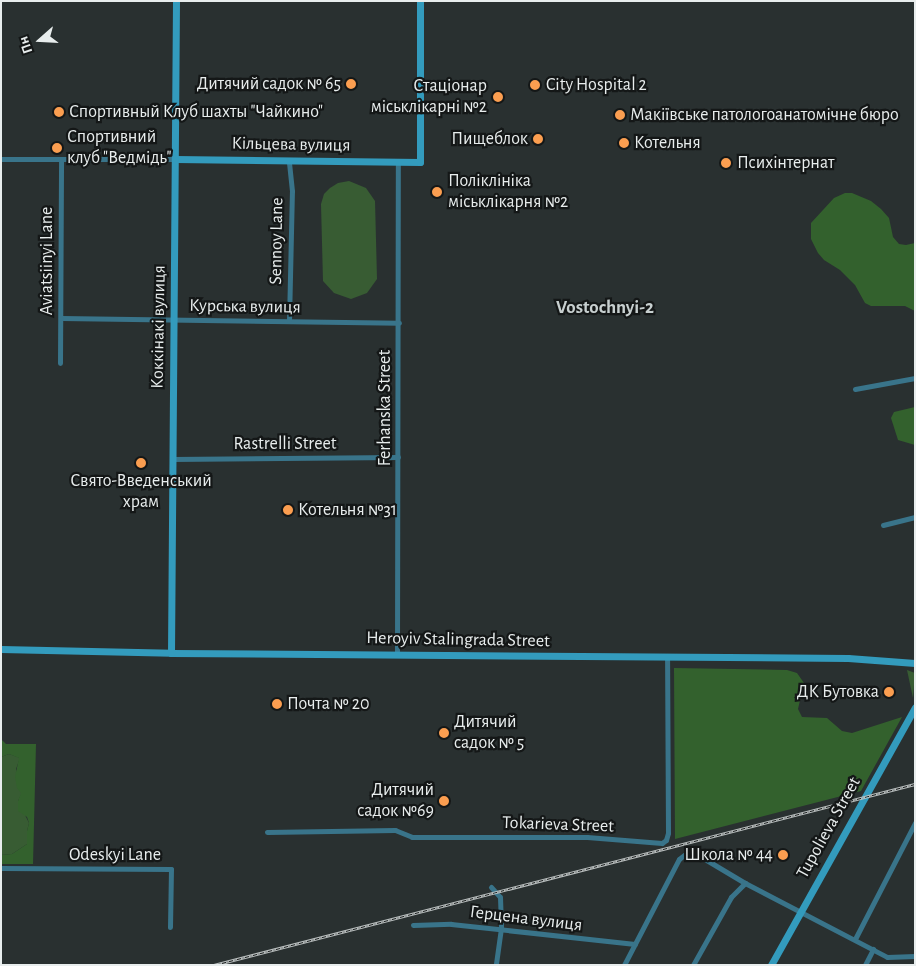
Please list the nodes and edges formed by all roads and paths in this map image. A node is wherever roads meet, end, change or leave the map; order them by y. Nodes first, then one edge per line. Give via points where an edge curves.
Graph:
1 (176, 1) edge
2 (420, 1) edge
3 (61, 159) junction
4 (175, 159) junction
5 (1, 160) edge
6 (290, 160) junction
7 (398, 162) junction
8 (61, 318) junction
9 (174, 320) junction
10 (289, 321) junction
11 (399, 323) junction
12 (60, 363) dead end
13 (915, 378) edge
14 (855, 390) dead end
15 (398, 457) junction
16 (172, 458) junction
17 (915, 518) edge
18 (883, 525) dead end
19 (1, 649) edge
20 (171, 653) junction
21 (397, 654) junction
22 (667, 657) junction
23 (915, 663) edge
24 (915, 707) edge
25 (915, 823) edge
26 (267, 832) dead end
27 (1, 868) edge
28 (745, 883) junction
29 (491, 887) dead end
30 (800, 912) junction
31 (414, 925) dead end
32 (170, 927) dead end
33 (501, 928) junction
34 (855, 939) junction
35 (635, 944) junction
36 (873, 949) junction
37 (915, 956) edge
38 (887, 957) junction
39 (496, 965) edge
40 (624, 965) edge
41 (693, 965) edge
42 (771, 965) edge
43 (865, 965) edge
44 (887, 965) edge

1 - 4 street, Коккінакі вулиця
2 - 7 street, Кільцева вулиця via 420,162
3 - 4 street, Кільцева вулиця
3 - 5 street, Кільцева вулиця
3 - 8 street, Aviatsiinyi Lane
4 - 6 street, Кільцева вулиця
4 - 9 street, Коккінакі вулиця
6 - 7 street, Кільцева вулиця
6 - 10 street, Sennoy Lane
7 - 11 street, Ferhanska Street
8 - 9 street, Курська вулиця
8 - 12 street, Aviatsiinyi Lane
9 - 10 street, Курська вулиця
9 - 16 street, Коккінакі вулиця
10 - 11 street, Курська вулиця
11 - 15 street, Ferhanska Street
13 - 14 street
15 - 16 street, Rastrelli Street
15 - 21 street, Ferhanska Street
16 - 20 street, Коккінакі вулиця
17 - 18 street
19 - 20 street, Heroyiv Stalingrada Street
20 - 21 street, Heroyiv Stalingrada Street
21 - 22 street, Heroyiv Stalingrada Street
22 - 23 street, Heroyiv Stalingrada Street via 848,658
22 - 26 street, Tokarieva Street via 668,833 662,843 587,837 412,837 395,830
24 - 30 street, Tupolieva Street
25 - 34 street
27 - 32 street, Odeskyi Lane via 171,868
28 - 30 street
28 - 35 street via 693,852 686,852 679,859
28 - 41 street via 731,897
29 - 33 street via 500,897
30 - 34 street
30 - 42 street, Tupolieva Street
31 - 33 street, Герцена вулиця
33 - 35 street, Герцена вулиця
33 - 39 street
34 - 36 street
35 - 40 street
36 - 38 street
36 - 43 street
37 - 38 street
38 - 44 street

